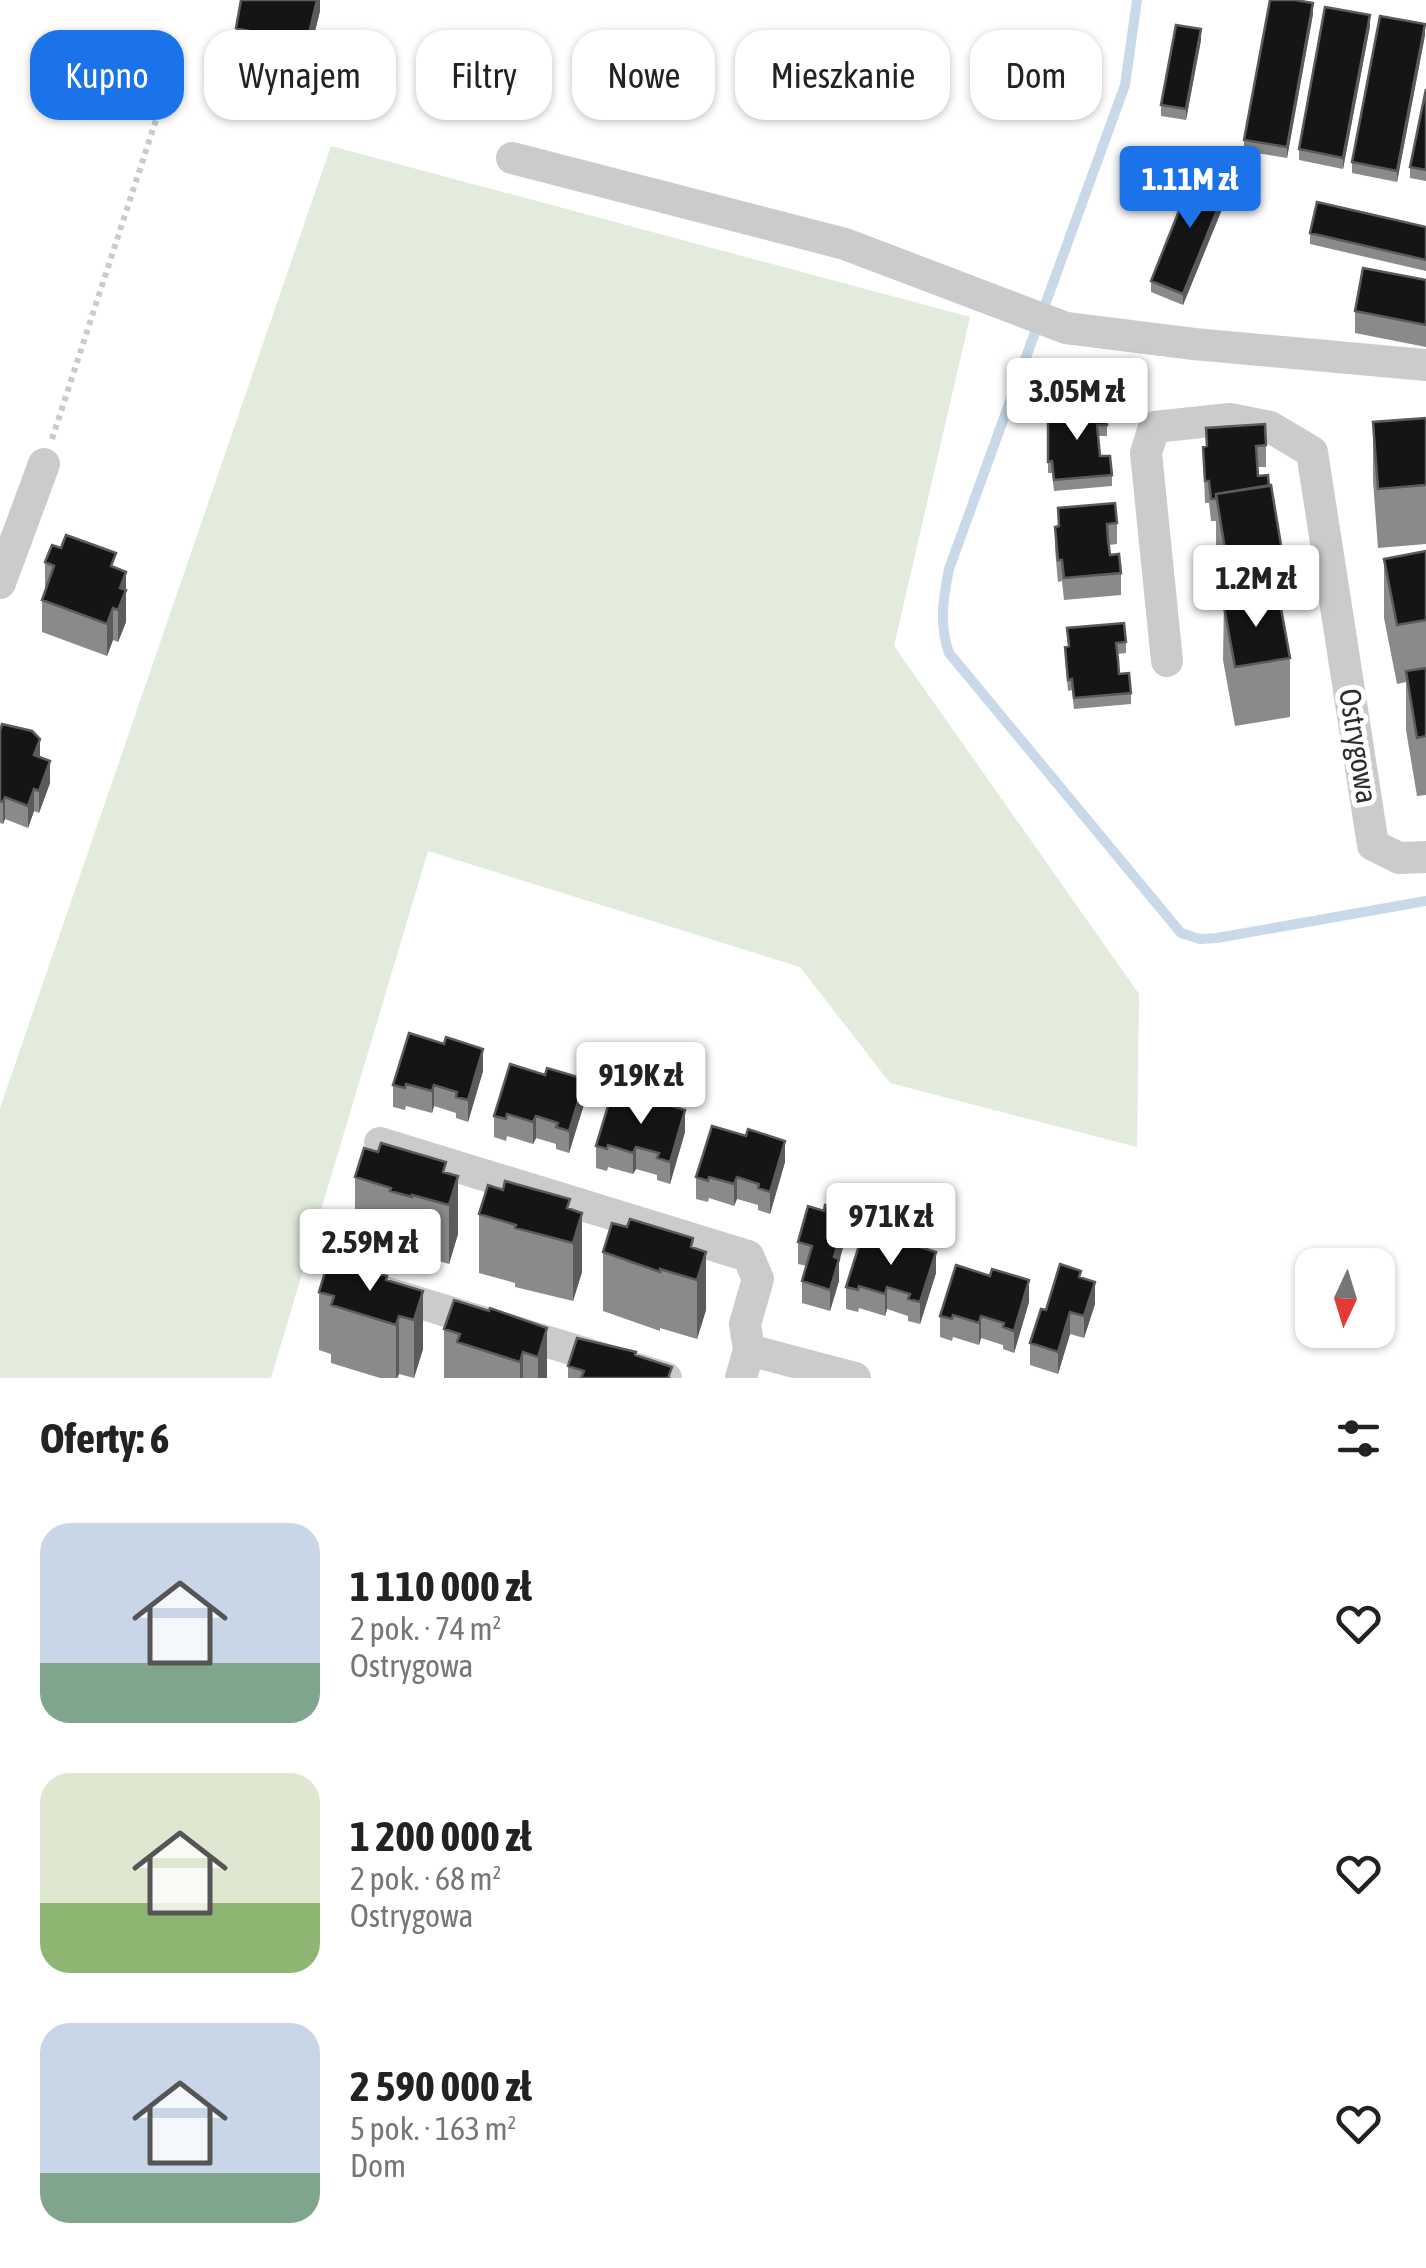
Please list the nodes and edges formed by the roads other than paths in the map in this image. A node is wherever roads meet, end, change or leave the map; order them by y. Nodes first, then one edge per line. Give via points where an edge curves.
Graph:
1 (512, 158) dead end
2 (1426, 365) edge
3 (44, 464) road end
4 (0, 584) edge
5 (1168, 662) dead end
6 (1426, 857) edge
7 (380, 1143) edge
8 (354, 1284) edge
9 (745, 1364) edge
10 (666, 1378) edge
11 (855, 1378) edge

1 - 2 street via 844,244 1066,328
3 - 4 street
5 - 6 street, Ostrygowa via 1146,453 1154,427 1230,419 1270,427 1312,452 1373,845 1399,858
7 - 9 street via 748,1256 758,1279 746,1324
8 - 10 street
9 - 11 street

